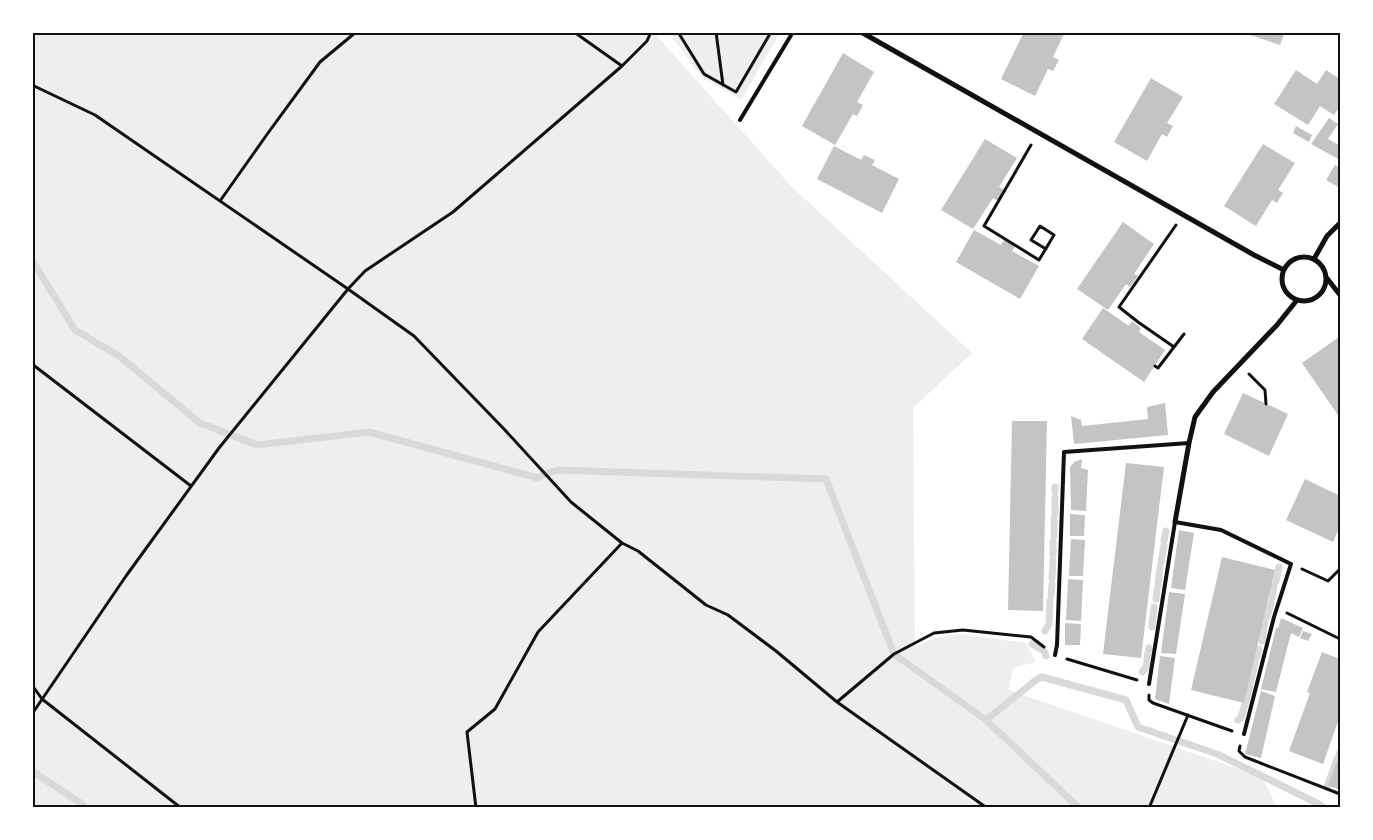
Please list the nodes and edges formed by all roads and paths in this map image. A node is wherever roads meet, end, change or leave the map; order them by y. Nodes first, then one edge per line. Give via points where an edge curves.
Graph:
1 (356, 32) edge
2 (574, 32) edge
3 (651, 32) edge
4 (678, 32) edge
5 (716, 32) edge
6 (771, 32) edge
7 (793, 32) edge
8 (861, 32) edge
9 (622, 66) junction
10 (32, 85) edge
11 (723, 85) junction
12 (740, 120) dead end
13 (1031, 145) dead end
14 (220, 201) junction
15 (1340, 223) edge
16 (1176, 225) dead end
17 (1046, 249) junction
18 (1314, 259) junction
19 (1284, 270) junction
20 (1326, 276) junction
21 (348, 289) junction
22 (1340, 295) edge
23 (1297, 300) junction
24 (1184, 334) dead end
25 (1174, 347) junction
26 (32, 364) edge
27 (1240, 364) junction
28 (1155, 366) dead end
29 (1266, 404) dead end
30 (1189, 443) junction
31 (191, 486) junction
32 (1175, 522) junction
33 (622, 543) junction
34 (1291, 564) junction
35 (1340, 569) edge
36 (1277, 608) junction
37 (1340, 639) edge
38 (1055, 655) junction
39 (1149, 684) joint
40 (32, 686) edge
41 (42, 699) junction
42 (837, 702) junction
43 (32, 714) edge
44 (1188, 716) dead end
45 (1244, 734) dead end
46 (180, 808) edge
47 (476, 808) edge
48 (987, 808) edge
49 (1148, 808) edge

1 - 14 path via 320,62
2 - 9 path
3 - 9 path via 647,41
4 - 11 path via 704,74
5 - 11 path
6 - 11 path via 736,92
7 - 12 lane
8 - 19 street via 1254,256
9 - 21 path via 453,212 365,271
10 - 14 path via 95,115
13 - 17 path via 984,226 1039,260
14 - 21 path
15 - 18 street via 1327,236
16 - 25 path via 1120,307
17 - 17 path via 1031,240 1040,226 1054,235
18 - 19 street via 1300,257 1287,264
18 - 20 street
19 - 23 street via 1282,278 1286,292
20 - 22 street
20 - 23 street via 1326,284 1318,296 1312,300
21 - 31 path
21 - 33 path via 414,336 571,502
23 - 27 street
24 - 25 path
25 - 28 path via 1158,368
26 - 31 path
27 - 29 path via 1264,390
27 - 30 street via 1195,417
30 - 32 street
30 - 38 lane via 1064,452
31 - 41 path
32 - 34 lane via 1221,530
32 - 39 lane
33 - 42 path via 638,551 706,606 728,615
33 - 47 path via 538,632 495,709 467,732
34 - 35 path via 1328,582
34 - 36 lane
36 - 37 path
36 - 45 lane
38 - 39 path
38 - 42 path via 1031,637 963,630 934,633 894,654
40 - 41 path
41 - 43 path
41 - 46 path
42 - 48 path
44 - 49 path

